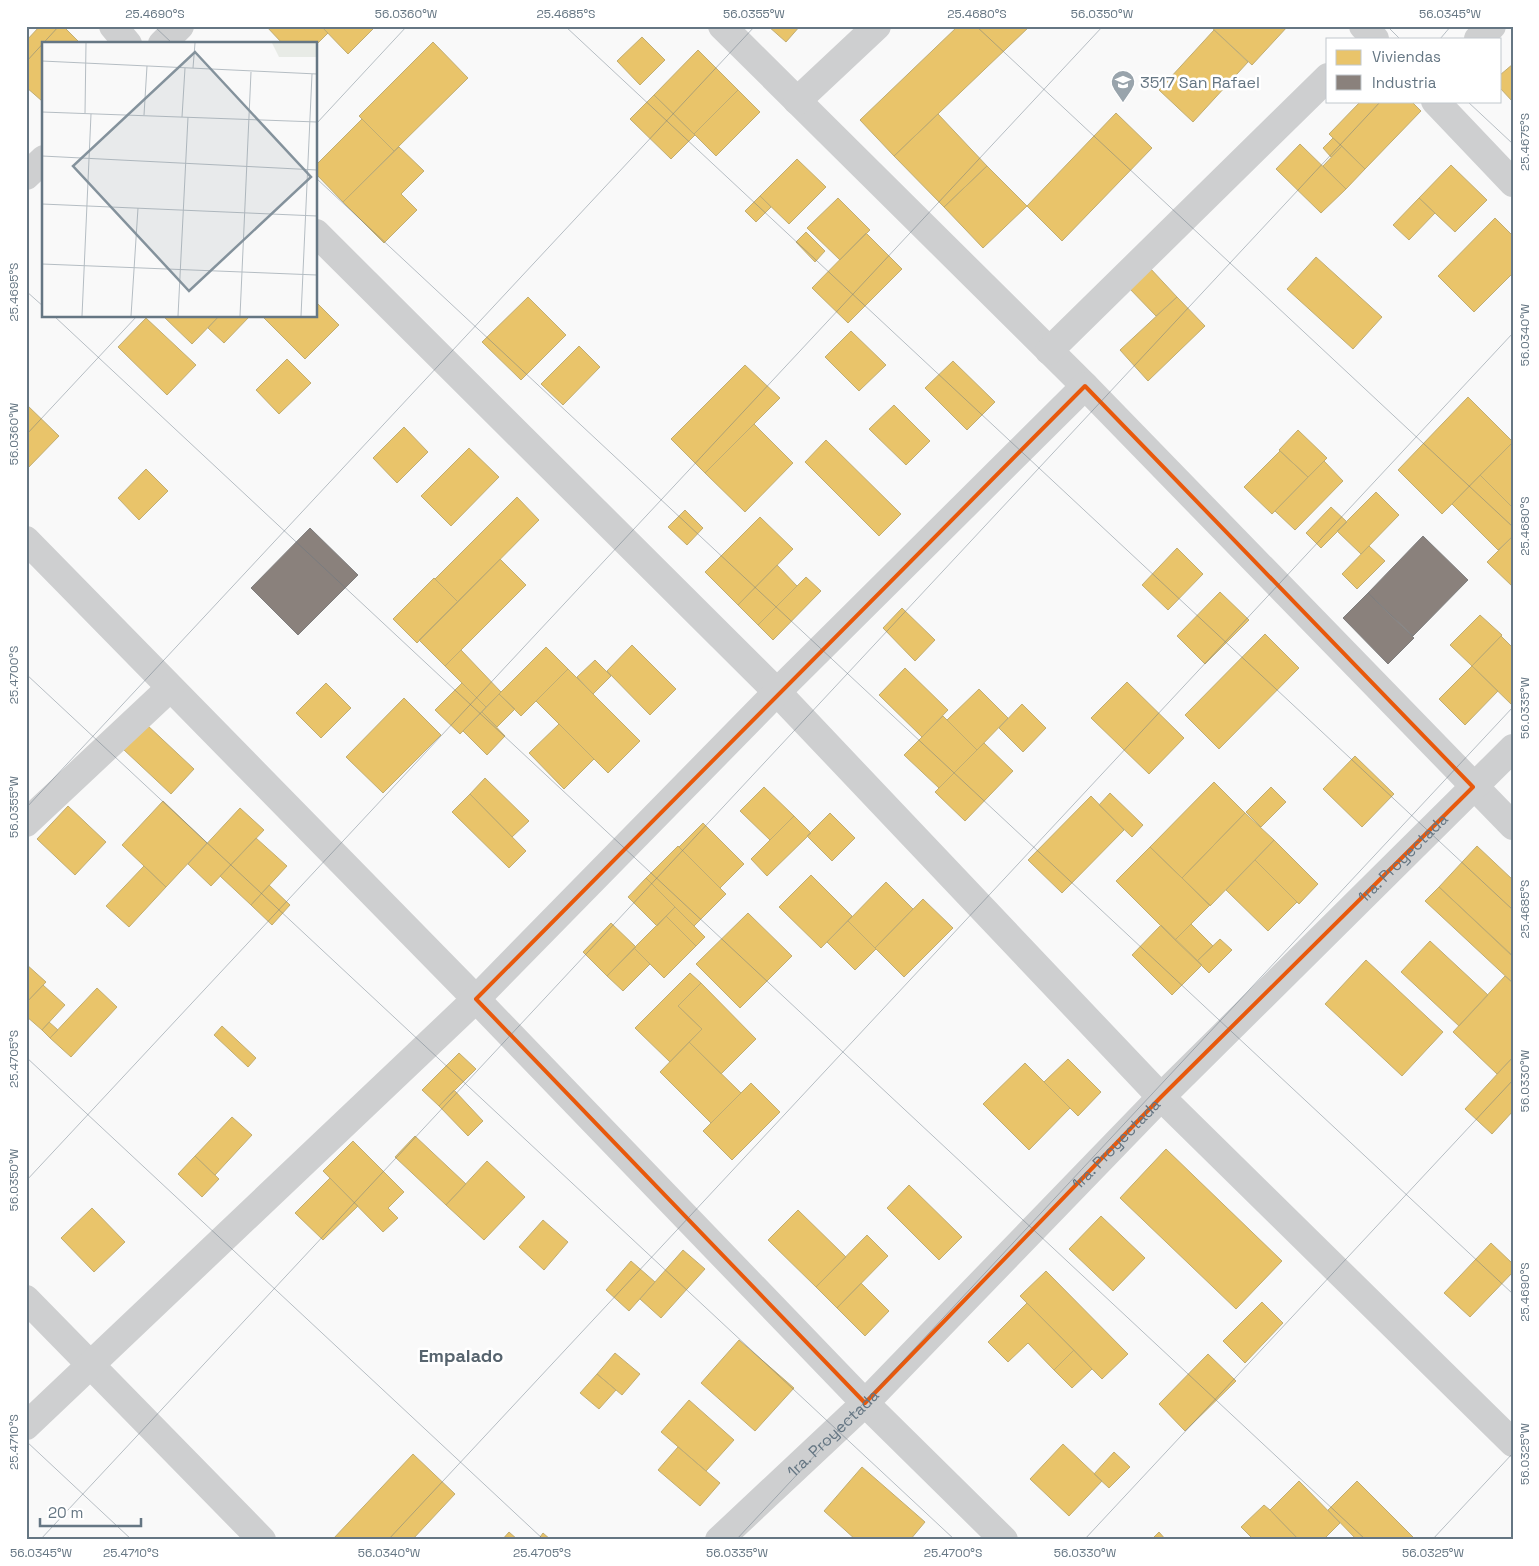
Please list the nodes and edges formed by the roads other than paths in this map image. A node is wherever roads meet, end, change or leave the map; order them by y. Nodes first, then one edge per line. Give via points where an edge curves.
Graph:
1 (113, 26) edge
2 (180, 26) edge
3 (722, 26) edge
4 (877, 26) edge
5 (1492, 26) edge
6 (1479, 38) edge
7 (126, 42) edge
8 (164, 42) edge
9 (1326, 79) edge
10 (797, 101) junction
11 (1436, 102) edge
12 (42, 161) edge
13 (26, 176) edge
14 (1513, 183) edge
15 (318, 235) edge
16 (1049, 351) junction
17 (1084, 386) junction
18 (26, 540) edge
19 (170, 688) junction
20 (777, 692) junction
21 (1513, 748) edge
22 (1473, 786) junction
23 (26, 824) edge
24 (1513, 826) edge
25 (476, 999) junction
26 (1161, 1097) junction
27 (26, 1299) edge
28 (91, 1364) junction
29 (866, 1403) junction
30 (26, 1426) edge
31 (1513, 1443) edge
32 (262, 1540) edge
33 (719, 1540) edge
34 (1004, 1540) edge

1 - 7 street
2 - 8 street
3 - 10 street
4 - 10 street
5 - 6 street
9 - 16 street
10 - 16 street
11 - 14 street
12 - 13 street
15 - 20 street
16 - 17 street
17 - 20 street
17 - 22 street
18 - 19 street
19 - 23 street
19 - 25 street
20 - 25 street
20 - 26 street
21 - 22 street, 1ra. Proyectada
22 - 24 street
22 - 26 street, 1ra. Proyectada
25 - 28 street
25 - 29 street
26 - 29 street, 1ra. Proyectada
26 - 31 street
27 - 28 street
28 - 30 street
28 - 32 street
29 - 33 street, 1ra. Proyectada
29 - 34 street

